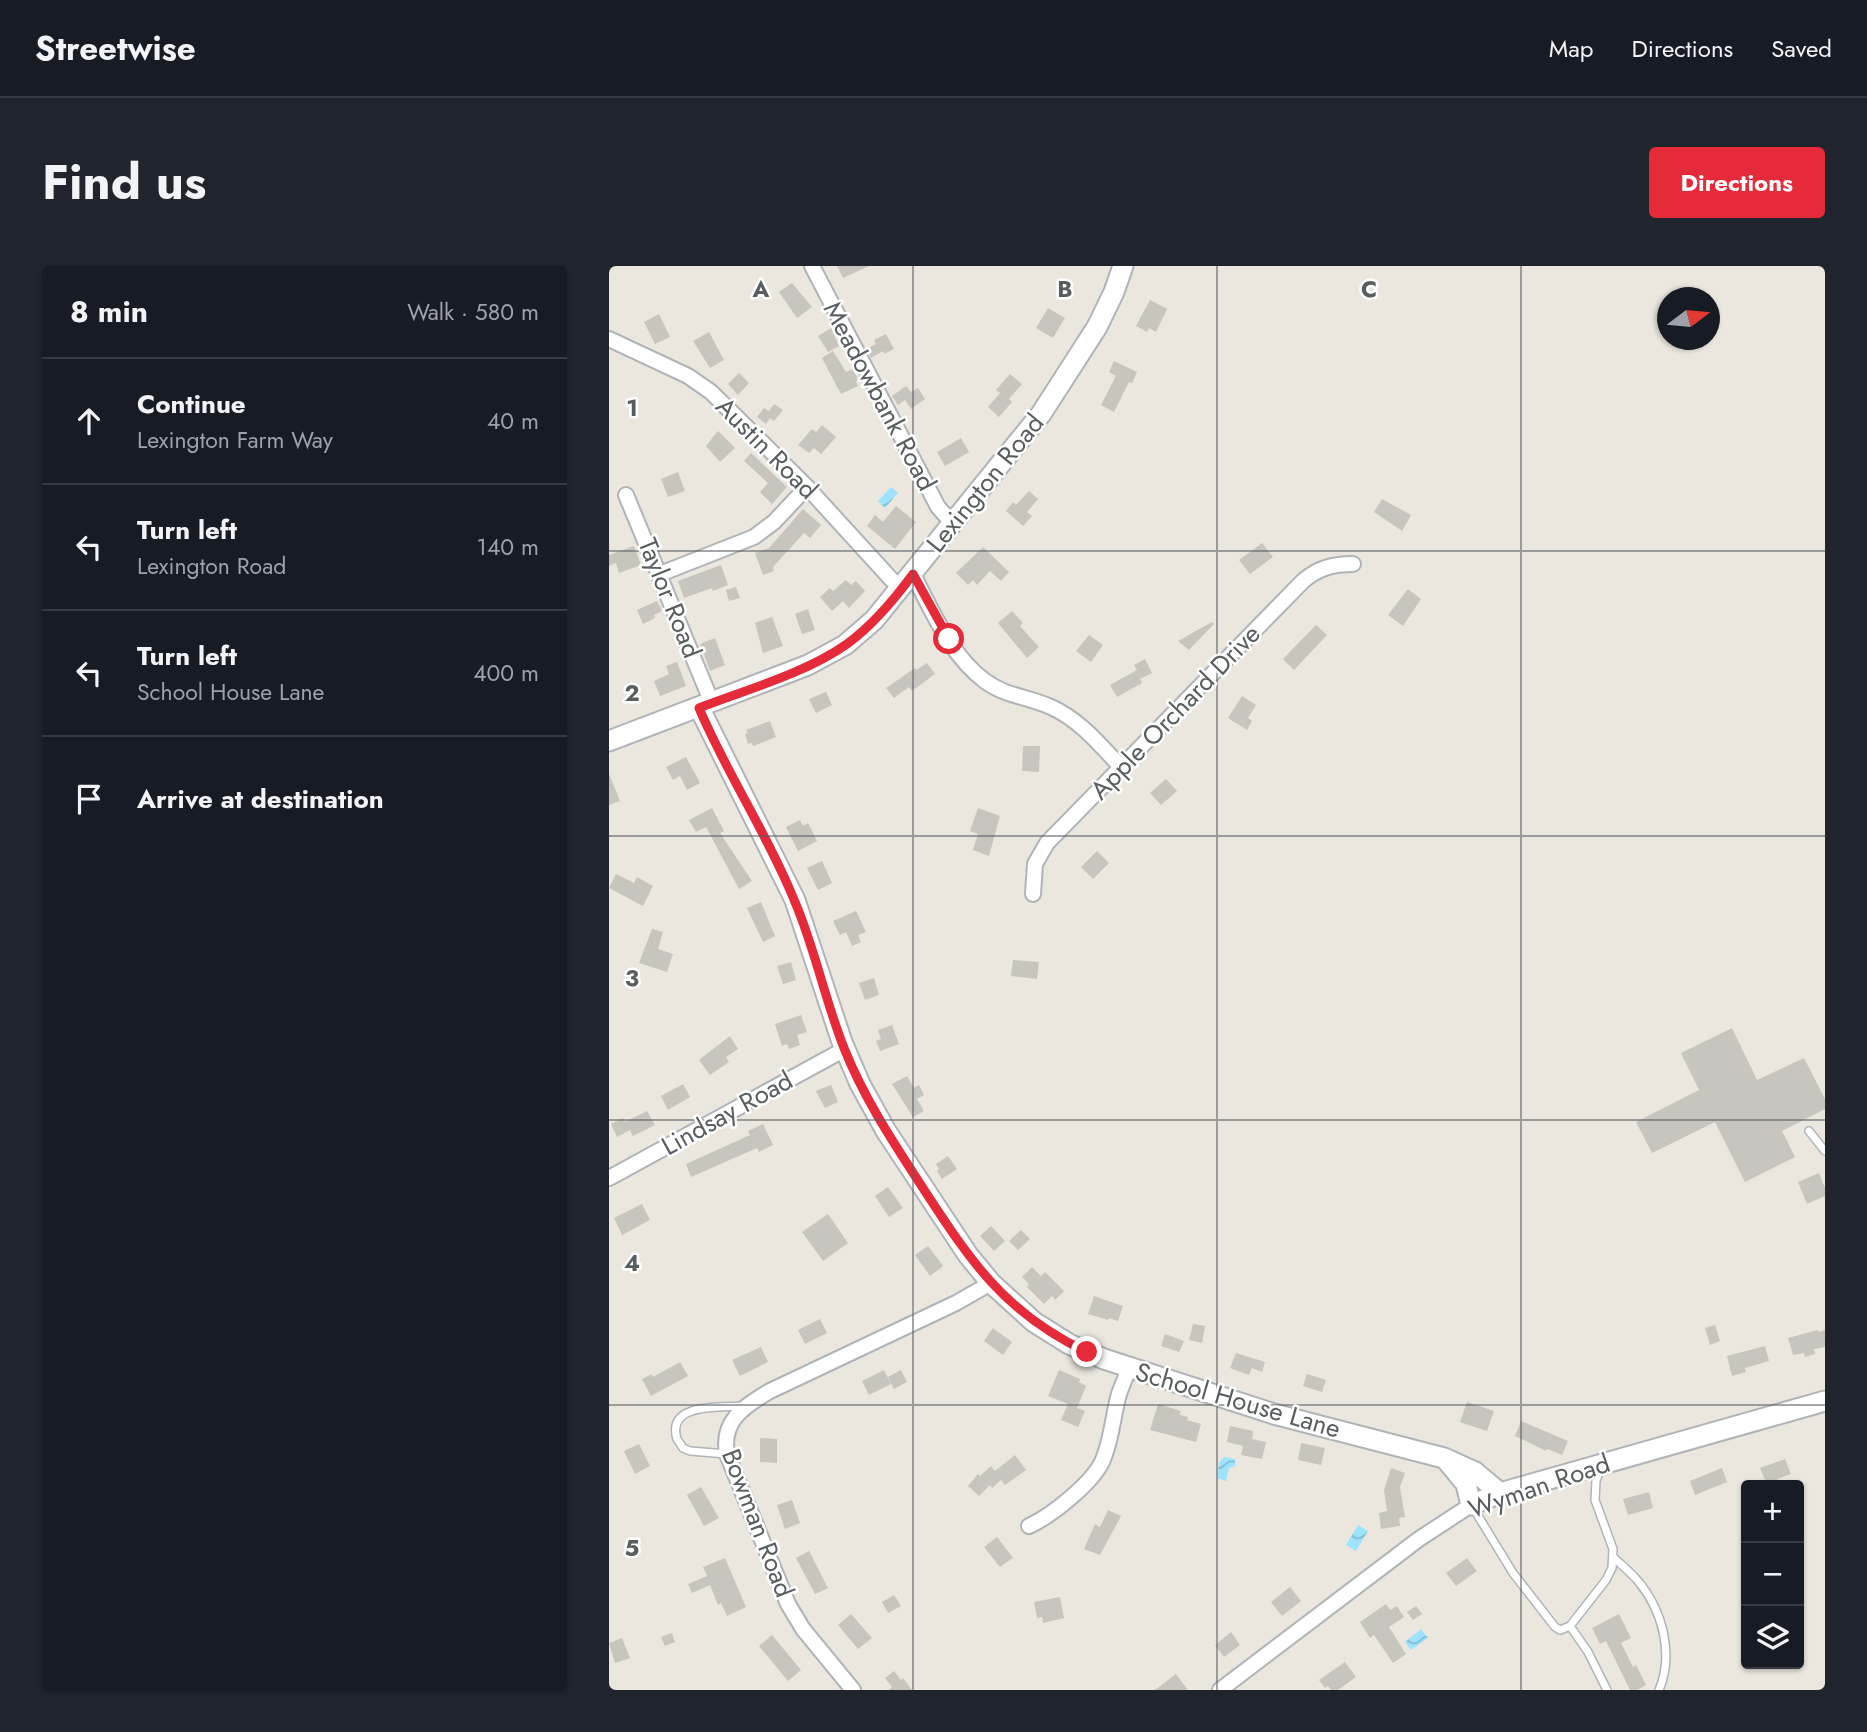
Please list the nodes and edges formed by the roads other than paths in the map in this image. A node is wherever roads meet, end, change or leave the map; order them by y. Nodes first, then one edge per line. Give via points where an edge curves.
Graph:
1 (812, 266) edge
2 (1123, 266) edge
3 (609, 339) edge
4 (807, 487) junction
5 (626, 495) dead end
6 (952, 523) junction
7 (1353, 564) dead end
8 (660, 574) junction
9 (907, 582) junction
10 (705, 705) junction
11 (609, 741) edge
12 (1121, 767) junction
13 (1033, 894) dead end
14 (845, 1049) junction
15 (1809, 1131) dead end
16 (1825, 1151) edge
17 (609, 1178) edge
18 (991, 1283) junction
19 (1129, 1368) junction
20 (1825, 1401) edge
21 (745, 1406) junction
22 (727, 1454) junction
23 (1444, 1458) junction
24 (1602, 1464) junction
25 (1500, 1493) junction
26 (1471, 1505) junction
27 (1029, 1526) dead end
28 (1614, 1558) junction
29 (1570, 1626) junction
30 (853, 1690) edge
31 (1220, 1690) edge
32 (1607, 1690) edge
33 (1659, 1690) edge

1 - 6 street, Meadowbank Road via 938,507
2 - 6 street, Lexington Road via 1105,311 1059,387
3 - 4 street, Austin Road via 702,384
4 - 8 street via 754,537
4 - 9 street, Austin Road
5 - 8 street, Taylor Road
6 - 9 street, Lexington Road
7 - 12 street, Apple Orchard Drive via 1313,572
8 - 10 street, Taylor Road
9 - 10 street, Lexington Road via 845,645 788,674
9 - 12 street, Austin Road via 972,669 999,690 1066,715
10 - 11 street, Lexington Road
10 - 14 street, School House Lane via 795,900
12 - 13 street, Apple Orchard Drive via 1039,853
14 - 17 street, Lindsay Road
14 - 18 street, School House Lane via 886,1131
15 - 16 lane
18 - 19 street, School House Lane via 1049,1332
18 - 21 street, Bowman Road
19 - 23 street, School House Lane via 1274,1414
19 - 27 street via 1103,1461 1064,1503
20 - 24 street, Wyman Road
21 - 22 street, Bowman Road via 728,1426
21 - 22 lane via 688,1411 675,1425 675,1436 683,1448
22 - 30 street, Bowman Road via 788,1604
23 - 25 street, School House Lane via 1475,1472
23 - 26 street via 1466,1484
24 - 25 street, Wyman Road
24 - 28 lane via 1595,1500
25 - 26 street, Wyman Road
26 - 29 lane via 1513,1573 1555,1628
26 - 31 street, Wyman Road
28 - 29 lane via 1606,1580
28 - 33 lane via 1639,1582 1665,1634 1666,1673
29 - 32 lane

